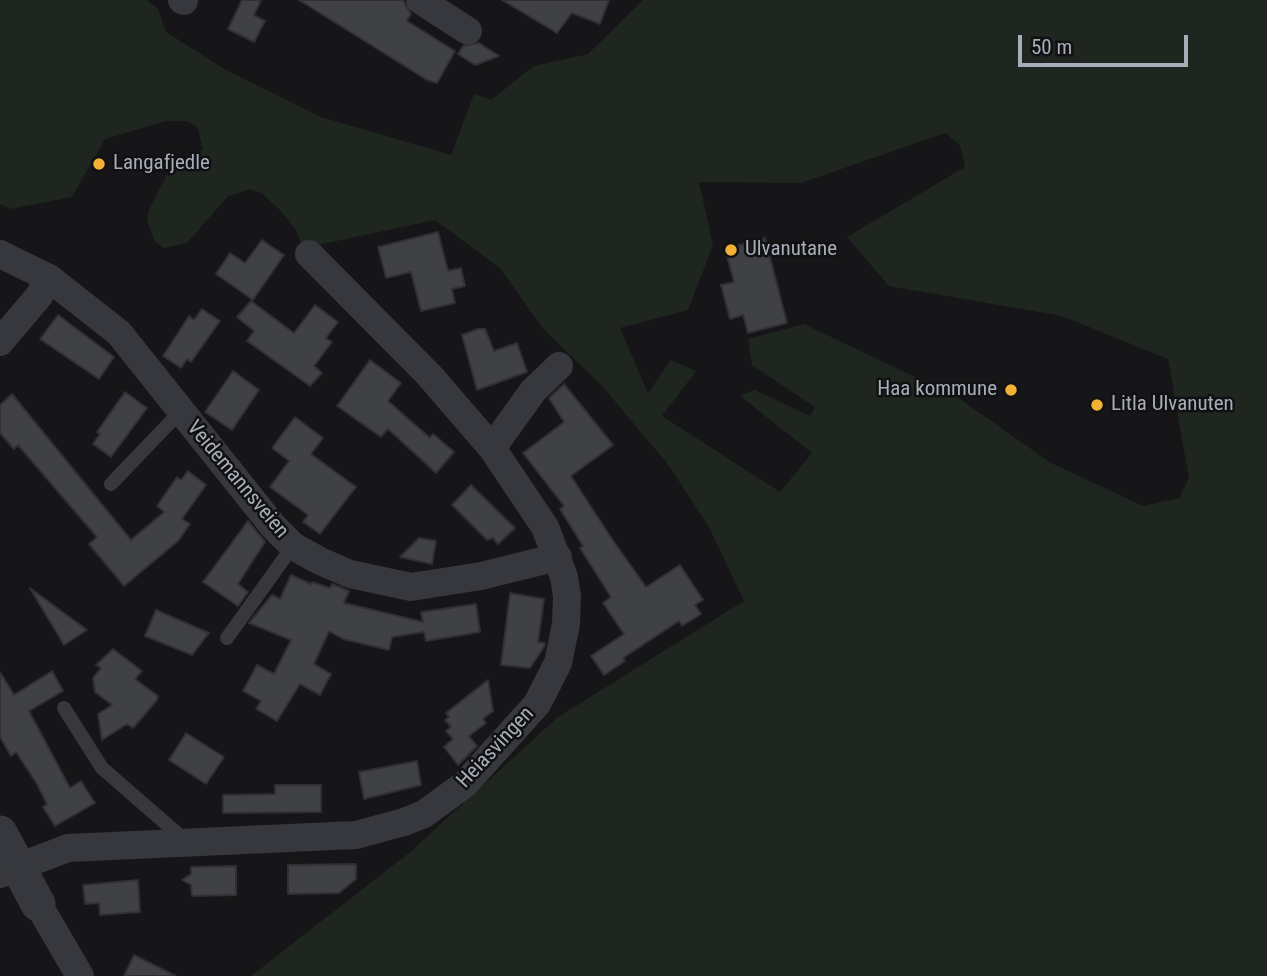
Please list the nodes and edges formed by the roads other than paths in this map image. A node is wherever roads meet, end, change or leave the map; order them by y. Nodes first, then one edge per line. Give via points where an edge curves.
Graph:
1 (420, 0) edge
2 (468, 31) dead end
3 (0, 254) edge
4 (309, 254) dead end
5 (49, 278) junction
6 (0, 342) edge
7 (559, 366) dead end
8 (180, 412) junction
9 (492, 448) junction
10 (111, 484) dead end
11 (293, 546) junction
12 (558, 557) junction
13 (227, 638) dead end
14 (64, 708) dead end
15 (0, 833) edge
16 (187, 843) junction
17 (9, 871) edge
18 (38, 904) joint
19 (80, 976) edge

1 - 2 street
3 - 5 street, Veidemannsveien
4 - 9 street, Heiasvingen via 429,375
5 - 6 street
5 - 8 street, Veidemannsveien via 125,325
7 - 9 street via 533,391
8 - 10 lane
8 - 11 street, Veidemannsveien
9 - 12 street, Heiasvingen via 545,527
11 - 12 street, Veidemannsveien via 350,574 411,587
11 - 13 lane
12 - 16 street, Heiasvingen via 567,596 558,663 537,704 465,784 424,814 379,831
14 - 16 lane via 102,768
15 - 17 street
16 - 17 street, Heiasvingen via 68,848
17 - 18 street
18 - 19 street

